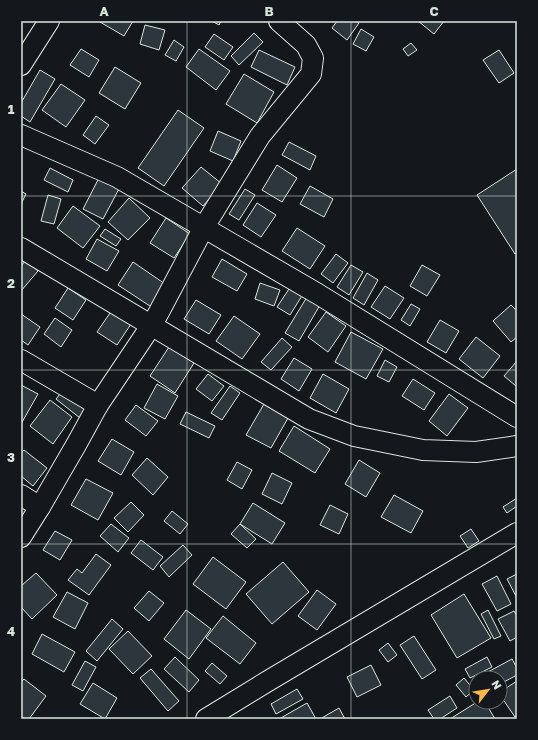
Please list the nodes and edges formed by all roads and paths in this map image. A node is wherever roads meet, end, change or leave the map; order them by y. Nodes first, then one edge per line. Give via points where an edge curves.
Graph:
1 (48, 21) edge
2 (280, 21) edge
3 (21, 65) edge
4 (21, 135) edge
5 (204, 227) junction
6 (21, 248) edge
7 (151, 326) junction
8 (21, 360) edge
9 (98, 405) junction
10 (517, 417) edge
11 (517, 446) edge
12 (21, 495) edge
13 (40, 506) junction
14 (517, 533) edge
15 (21, 537) edge
16 (206, 719) edge

1 - 3 street
2 - 5 street via 306,45 313,58 311,74 260,136
4 - 5 street via 117,177
5 - 7 street
5 - 10 street
6 - 7 street
7 - 9 street
7 - 11 street via 309,419 354,436 423,450 476,452
8 - 9 street
9 - 13 street
12 - 13 street
13 - 15 street
14 - 16 street

